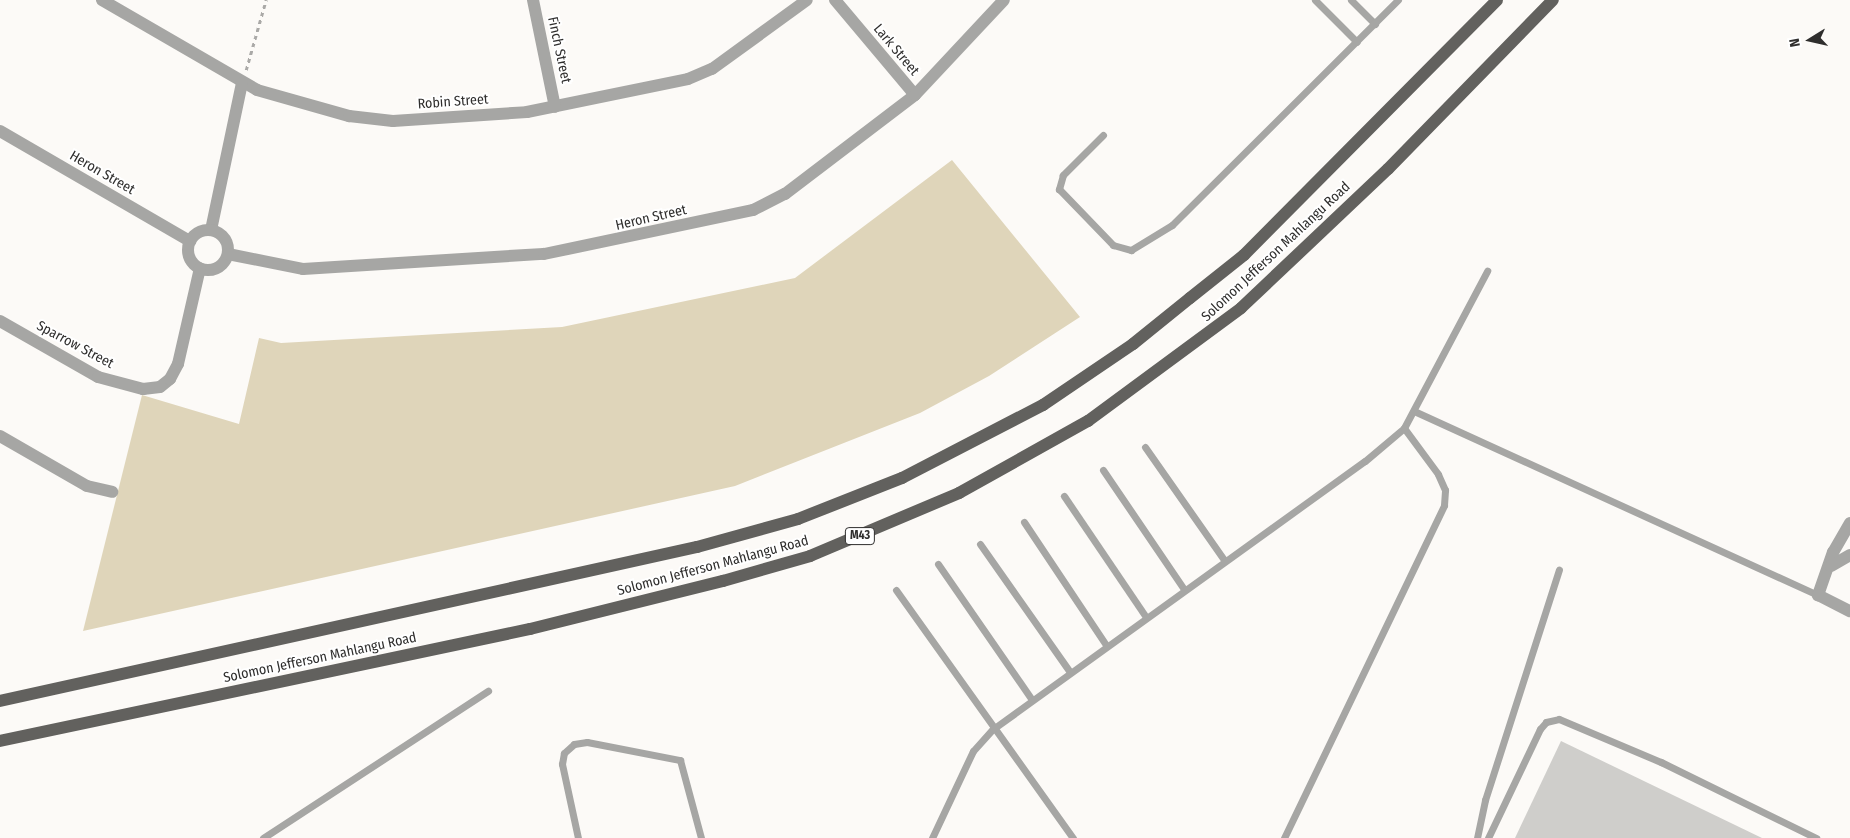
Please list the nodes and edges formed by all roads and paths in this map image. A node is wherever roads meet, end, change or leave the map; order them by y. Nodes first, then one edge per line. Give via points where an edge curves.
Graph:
1 (102, 0) edge
2 (266, 0) edge
3 (533, 0) edge
4 (807, 0) edge
5 (835, 0) edge
6 (1004, 0) edge
7 (1315, 0) edge
8 (1351, 0) edge
9 (1398, 0) edge
10 (1497, 0) edge
11 (1553, 0) edge
12 (1375, 24) junction
13 (1357, 42) junction
14 (242, 83) junction
15 (915, 95) junction
16 (556, 107) junction
17 (0, 131) edge
18 (1103, 135) dead end
19 (212, 230) junction
20 (190, 241) junction
21 (228, 254) junction
22 (200, 268) junction
23 (1487, 271) dead end
24 (0, 321) edge
25 (1414, 411) junction
26 (1404, 428) junction
27 (0, 436) edge
28 (1145, 448) dead end
29 (1103, 470) dead end
30 (112, 492) dead end
31 (1064, 496) dead end
32 (1024, 522) dead end
33 (1850, 523) edge
34 (980, 544) dead end
35 (1850, 555) edge
36 (1224, 560) junction
37 (938, 564) dead end
38 (1831, 566) junction
39 (1559, 570) dead end
40 (1184, 589) junction
41 (896, 590) dead end
42 (1818, 595) junction
43 (1850, 611) edge
44 (1146, 617) junction
45 (1106, 645) junction
46 (1070, 672) junction
47 (488, 691) dead end
48 (1032, 700) junction
49 (0, 701) edge
50 (993, 729) junction
51 (0, 740) edge
52 (263, 838) edge
53 (578, 838) edge
54 (701, 838) edge
55 (932, 838) edge
56 (1073, 838) edge
57 (1284, 838) edge
58 (1477, 838) edge
59 (1488, 838) edge
60 (1816, 838) edge

1 - 14 street, Robin Street
2 - 14 path
3 - 16 street, Finch Street
4 - 16 street, Robin Street via 700,74
5 - 15 street, Lark Street
6 - 15 street, Heron Street
7 - 13 lane
8 - 12 lane
9 - 12 lane
10 - 49 main road, Solomon Jefferson Mahlangu Road via 1244,255 1133,344 1043,404 902,478 798,519 697,547
11 - 51 main road, Solomon Jefferson Mahlangu Road / M43 via 1388,169 1234,314 1088,421 960,493 810,556 723,581 530,629
12 - 13 lane
13 - 18 lane via 1172,225 1131,250 1113,245 1059,188 1064,175
14 - 16 street, Robin Street via 276,97 380,120 527,112
14 - 19 street
15 - 21 street, Heron Street via 785,194 753,210 544,254 304,270
17 - 20 street, Heron Street
19 - 20 street via 199,232
19 - 21 street via 226,241
20 - 22 street via 190,260
21 - 22 street via 214,269
22 - 24 street, Sparrow Street via 178,364 170,379 160,387 144,389 98,377
23 - 25 lane
25 - 26 lane
25 - 42 lane
26 - 36 lane via 1365,461
26 - 57 lane via 1438,474 1444,490 1444,505
27 - 30 street via 87,486
28 - 36 lane
29 - 40 lane
31 - 44 lane
32 - 45 lane
33 - 38 street via 1833,552
34 - 46 lane
35 - 38 street
36 - 40 lane
37 - 48 lane
38 - 42 street
39 - 58 lane via 1504,737
40 - 44 lane
41 - 50 lane
42 - 43 street
44 - 45 lane
45 - 46 lane
46 - 48 lane
47 - 52 lane
48 - 50 lane
50 - 55 lane via 973,752
50 - 56 lane
53 - 54 lane via 562,764 564,753 574,744 587,742 680,760
59 - 60 lane via 1540,728 1546,722 1559,719 1660,762

